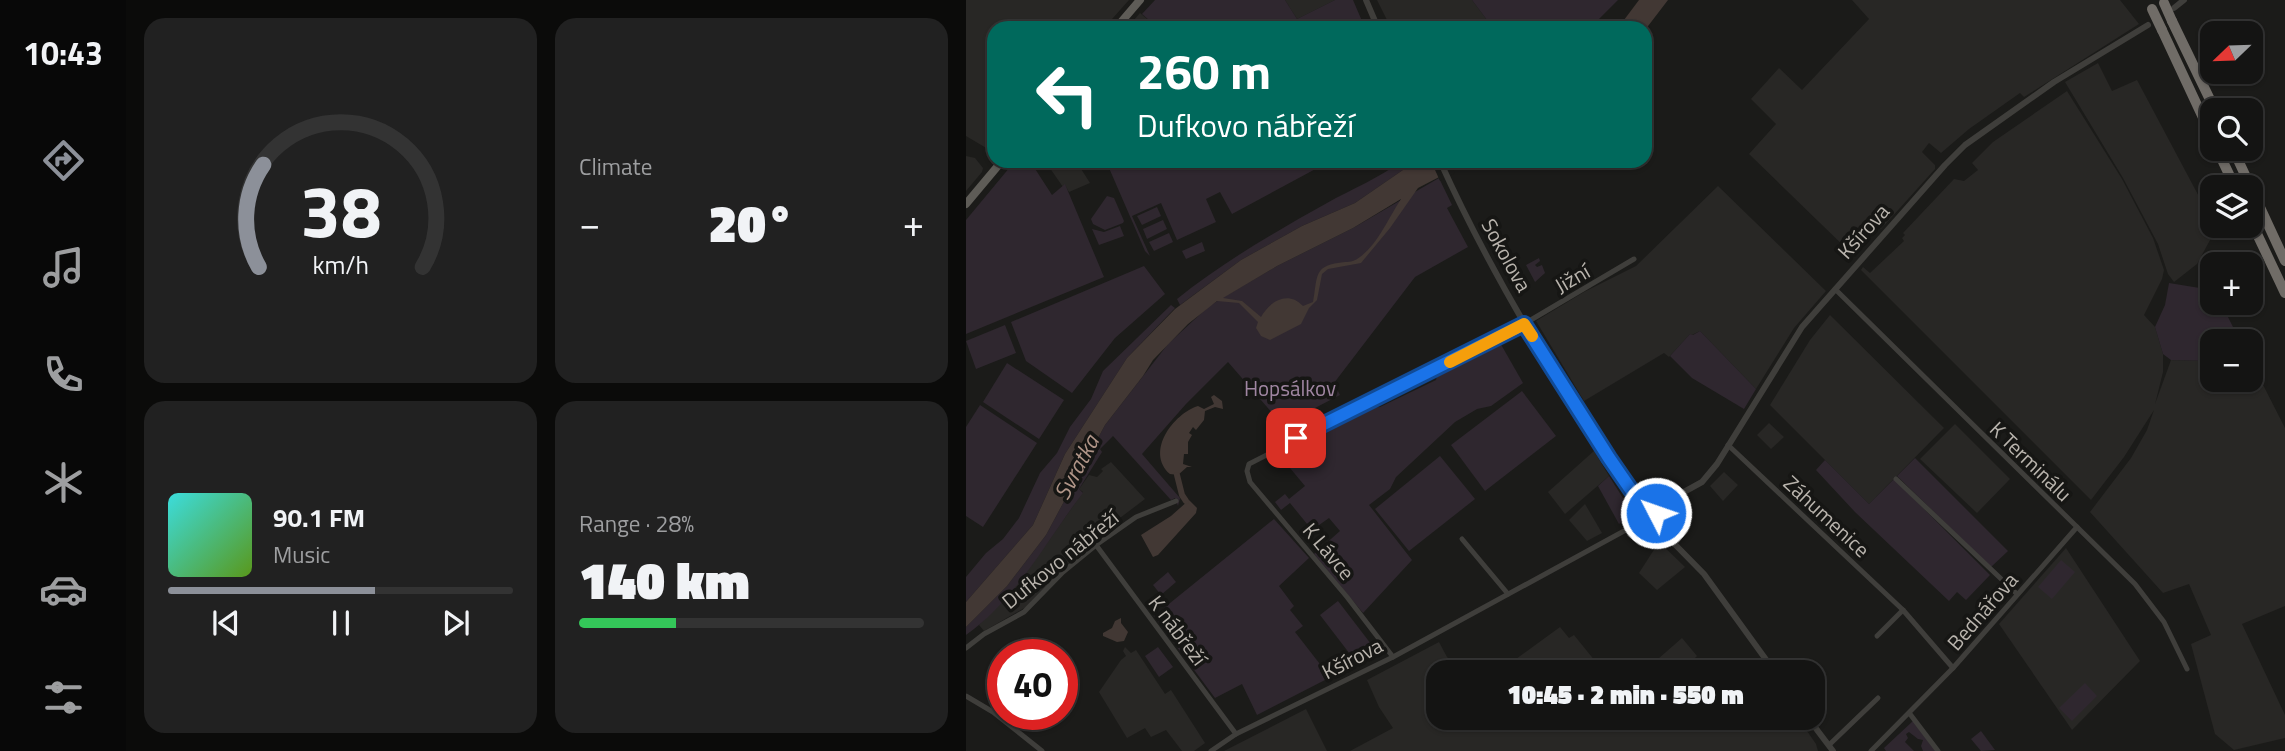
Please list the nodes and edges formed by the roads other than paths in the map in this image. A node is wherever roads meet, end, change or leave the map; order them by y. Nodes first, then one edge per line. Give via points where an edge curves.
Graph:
1 (1140, 0) edge
2 (1366, 0) edge
3 (2184, 0) edge
4 (2166, 4) edge
5 (2150, 5) edge
6 (1122, 21) edge
7 (1375, 21) edge
8 (2148, 25) dead end
9 (2209, 98) edge
10 (2200, 111) edge
11 (2239, 161) edge
12 (996, 168) edge
13 (1443, 168) edge
14 (966, 204) edge
15 (2259, 238) edge
16 (1634, 259) dead end
17 (2285, 261) edge
18 (1835, 289) junction
19 (2285, 293) edge
20 (1524, 324) junction
21 (1728, 445) junction
22 (1896, 479) dead end
23 (1176, 501) dead end
24 (1648, 504) junction
25 (1639, 518) junction
26 (1651, 520) junction
27 (2077, 527) junction
28 (1462, 539) dead end
29 (1096, 545) junction
30 (1508, 594) junction
31 (2017, 594) junction
32 (1903, 610) junction
33 (1877, 636) dead end
34 (966, 648) edge
35 (1393, 657) junction
36 (1766, 660) edge
37 (1953, 668) junction
38 (2187, 669) dead end
39 (966, 696) edge
40 (1878, 698) dead end
41 (1910, 714) junction
42 (1817, 730) edge
43 (1236, 734) junction
44 (1831, 749) edge
45 (1042, 751) edge
46 (1211, 751) edge
47 (1871, 751) edge
48 (1938, 751) edge

1 - 6 main road
2 - 7 street
3 - 4 street
4 - 9 highway, bridge
5 - 10 highway, bridge
8 - 18 street, Kšírova via 2054,82 1965,145
11 - 17 highway
12 - 14 main road
13 - 20 street, Sokolova
15 - 19 highway
16 - 20 street, Jižní
18 - 21 street, Kšírova via 1796,337
18 - 27 street, K Terminálu
20 - 24 street, Sokolova via 1603,449
20 - 35 street, K Lávce via 1249,464 1250,482
21 - 24 street, Kšírova via 1702,482
21 - 32 street, Záhumenice
22 - 31 street
23 - 29 street, Dufkovo nábřeží via 1136,517
24 - 25 street via 1636,510
24 - 26 street via 1655,516
25 - 26 street
25 - 30 street, Kšírova
26 - 36 street via 1704,575
27 - 31 street, Bednářova
27 - 38 street, K Terminálu via 2145,595
28 - 30 street
29 - 34 street, Dufkovo nábřeží via 1024,612
29 - 43 street, K nábřeží
30 - 35 street, Kšírova
31 - 37 street, Bednářova
32 - 33 street
32 - 37 street, Záhumenice
35 - 43 street, Kšírova
37 - 41 street, Bednářova
39 - 45 street
40 - 44 street
41 - 47 street, Bednářova
41 - 48 street
42 - 44 street
43 - 46 street, Kšírova

